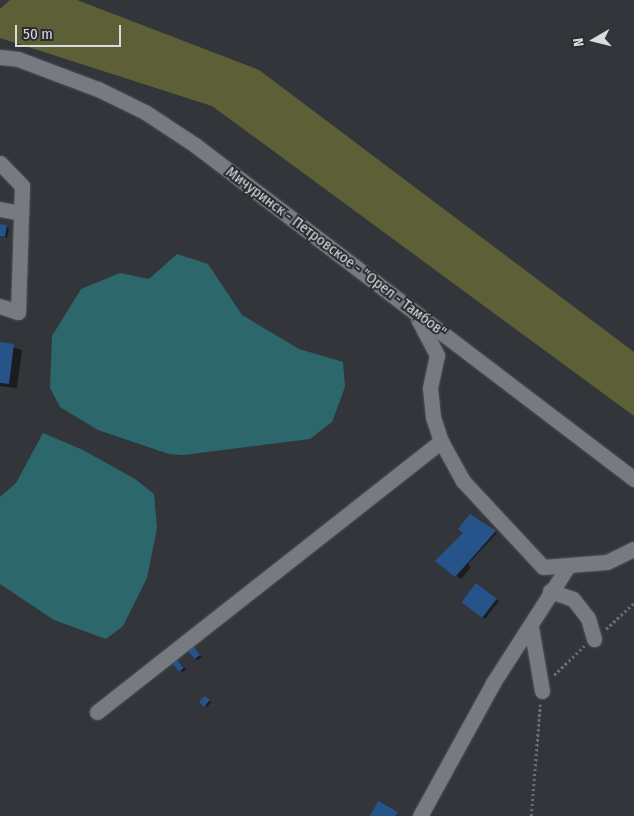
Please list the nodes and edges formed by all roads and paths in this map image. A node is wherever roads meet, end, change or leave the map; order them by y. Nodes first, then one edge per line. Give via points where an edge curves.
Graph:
1 (0, 57) edge
2 (0, 163) edge
3 (0, 209) edge
4 (21, 213) junction
5 (0, 306) edge
6 (414, 313) junction
7 (441, 441) junction
8 (634, 479) edge
9 (634, 549) edge
10 (568, 566) junction
11 (550, 591) junction
12 (634, 602) edge
13 (531, 627) junction
14 (594, 639) junction
15 (542, 691) junction
16 (97, 712) dead end
17 (420, 816) edge
18 (531, 816) edge

1 - 6 street, Мичуринск - Петровское - "Орел - Тамбов" via 18,59 98,89 145,112 301,224
2 - 4 street via 22,186
3 - 4 street
4 - 5 street via 18,312
6 - 7 street via 437,354 430,388 432,418
6 - 8 street, Мичуринск - Петровское - "Орел - Тамбов"
7 - 10 street via 462,481 544,567
7 - 16 street
9 - 10 street via 607,562
10 - 11 street
11 - 13 street
11 - 14 street via 573,599 588,618
12 - 14 path
13 - 15 street
13 - 17 street via 493,683
14 - 15 path via 572,656
15 - 18 path

